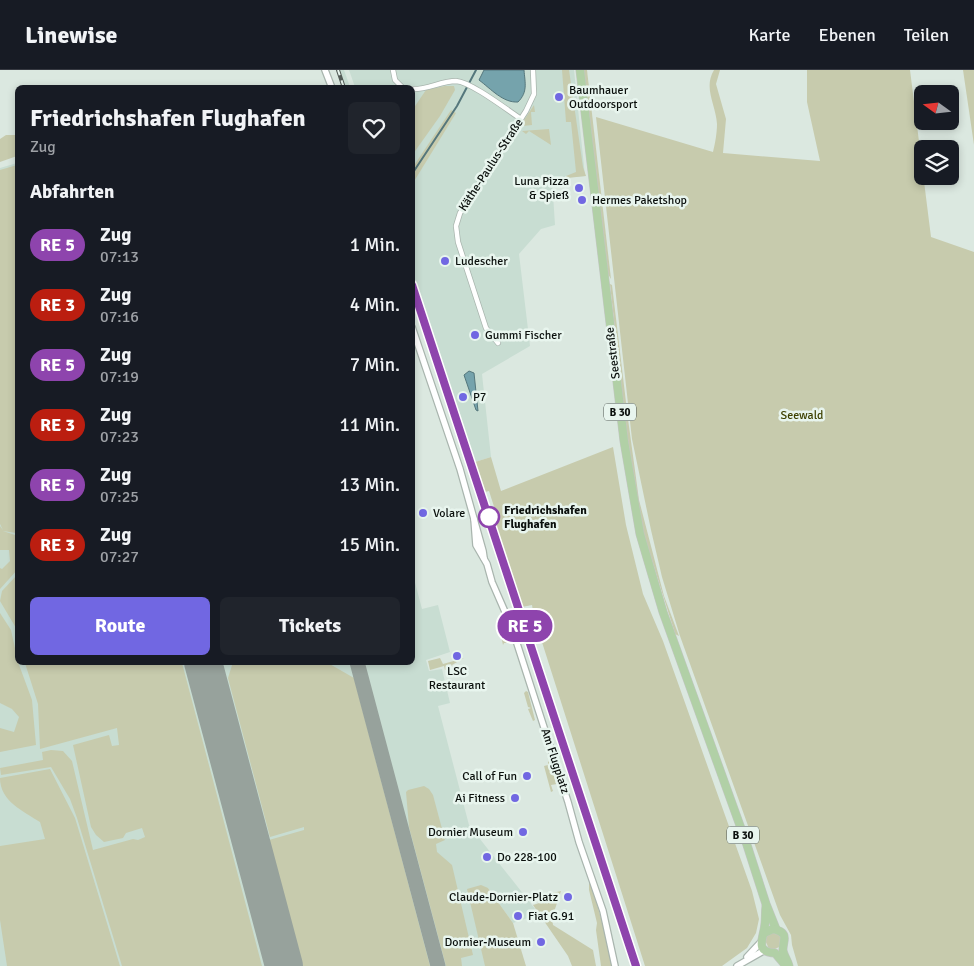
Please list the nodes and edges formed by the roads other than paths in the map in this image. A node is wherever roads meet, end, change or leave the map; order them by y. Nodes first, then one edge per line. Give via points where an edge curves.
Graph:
1 (325, 70) edge
2 (393, 70) edge
3 (533, 70) edge
4 (580, 70) edge
5 (331, 85) edge
6 (400, 85) edge
7 (415, 88) edge
8 (521, 119) junction
9 (415, 336) edge
10 (498, 344) dead end
11 (766, 904) junction
12 (776, 930) junction
13 (764, 933) junction
14 (761, 942) junction
15 (783, 948) junction
16 (765, 950) junction
17 (775, 953) junction
18 (744, 960) junction
19 (615, 966) edge
20 (737, 966) edge
21 (788, 966) edge

1 - 5 street
2 - 6 street
3 - 8 street, Käthe-Paulus-Straße via 534,94
4 - 11 main road, Seestraße / B 30 via 628,472 640,534 670,632
7 - 8 street via 456,81 473,88
8 - 10 street, Käthe-Paulus-Straße via 460,213 456,226 458,242 486,328
9 - 19 street, Am Flugplatz via 460,468 484,558 512,628 603,912
11 - 12 main road, B 30
11 - 13 main road, B 30
12 - 13 main road
12 - 15 main road, B 30 via 785,938
13 - 14 main road, B 30
14 - 16 main road
14 - 18 street
15 - 17 main road
15 - 21 main road, B 30
16 - 17 main road
16 - 18 street
17 - 21 main road, B 30
18 - 20 street

